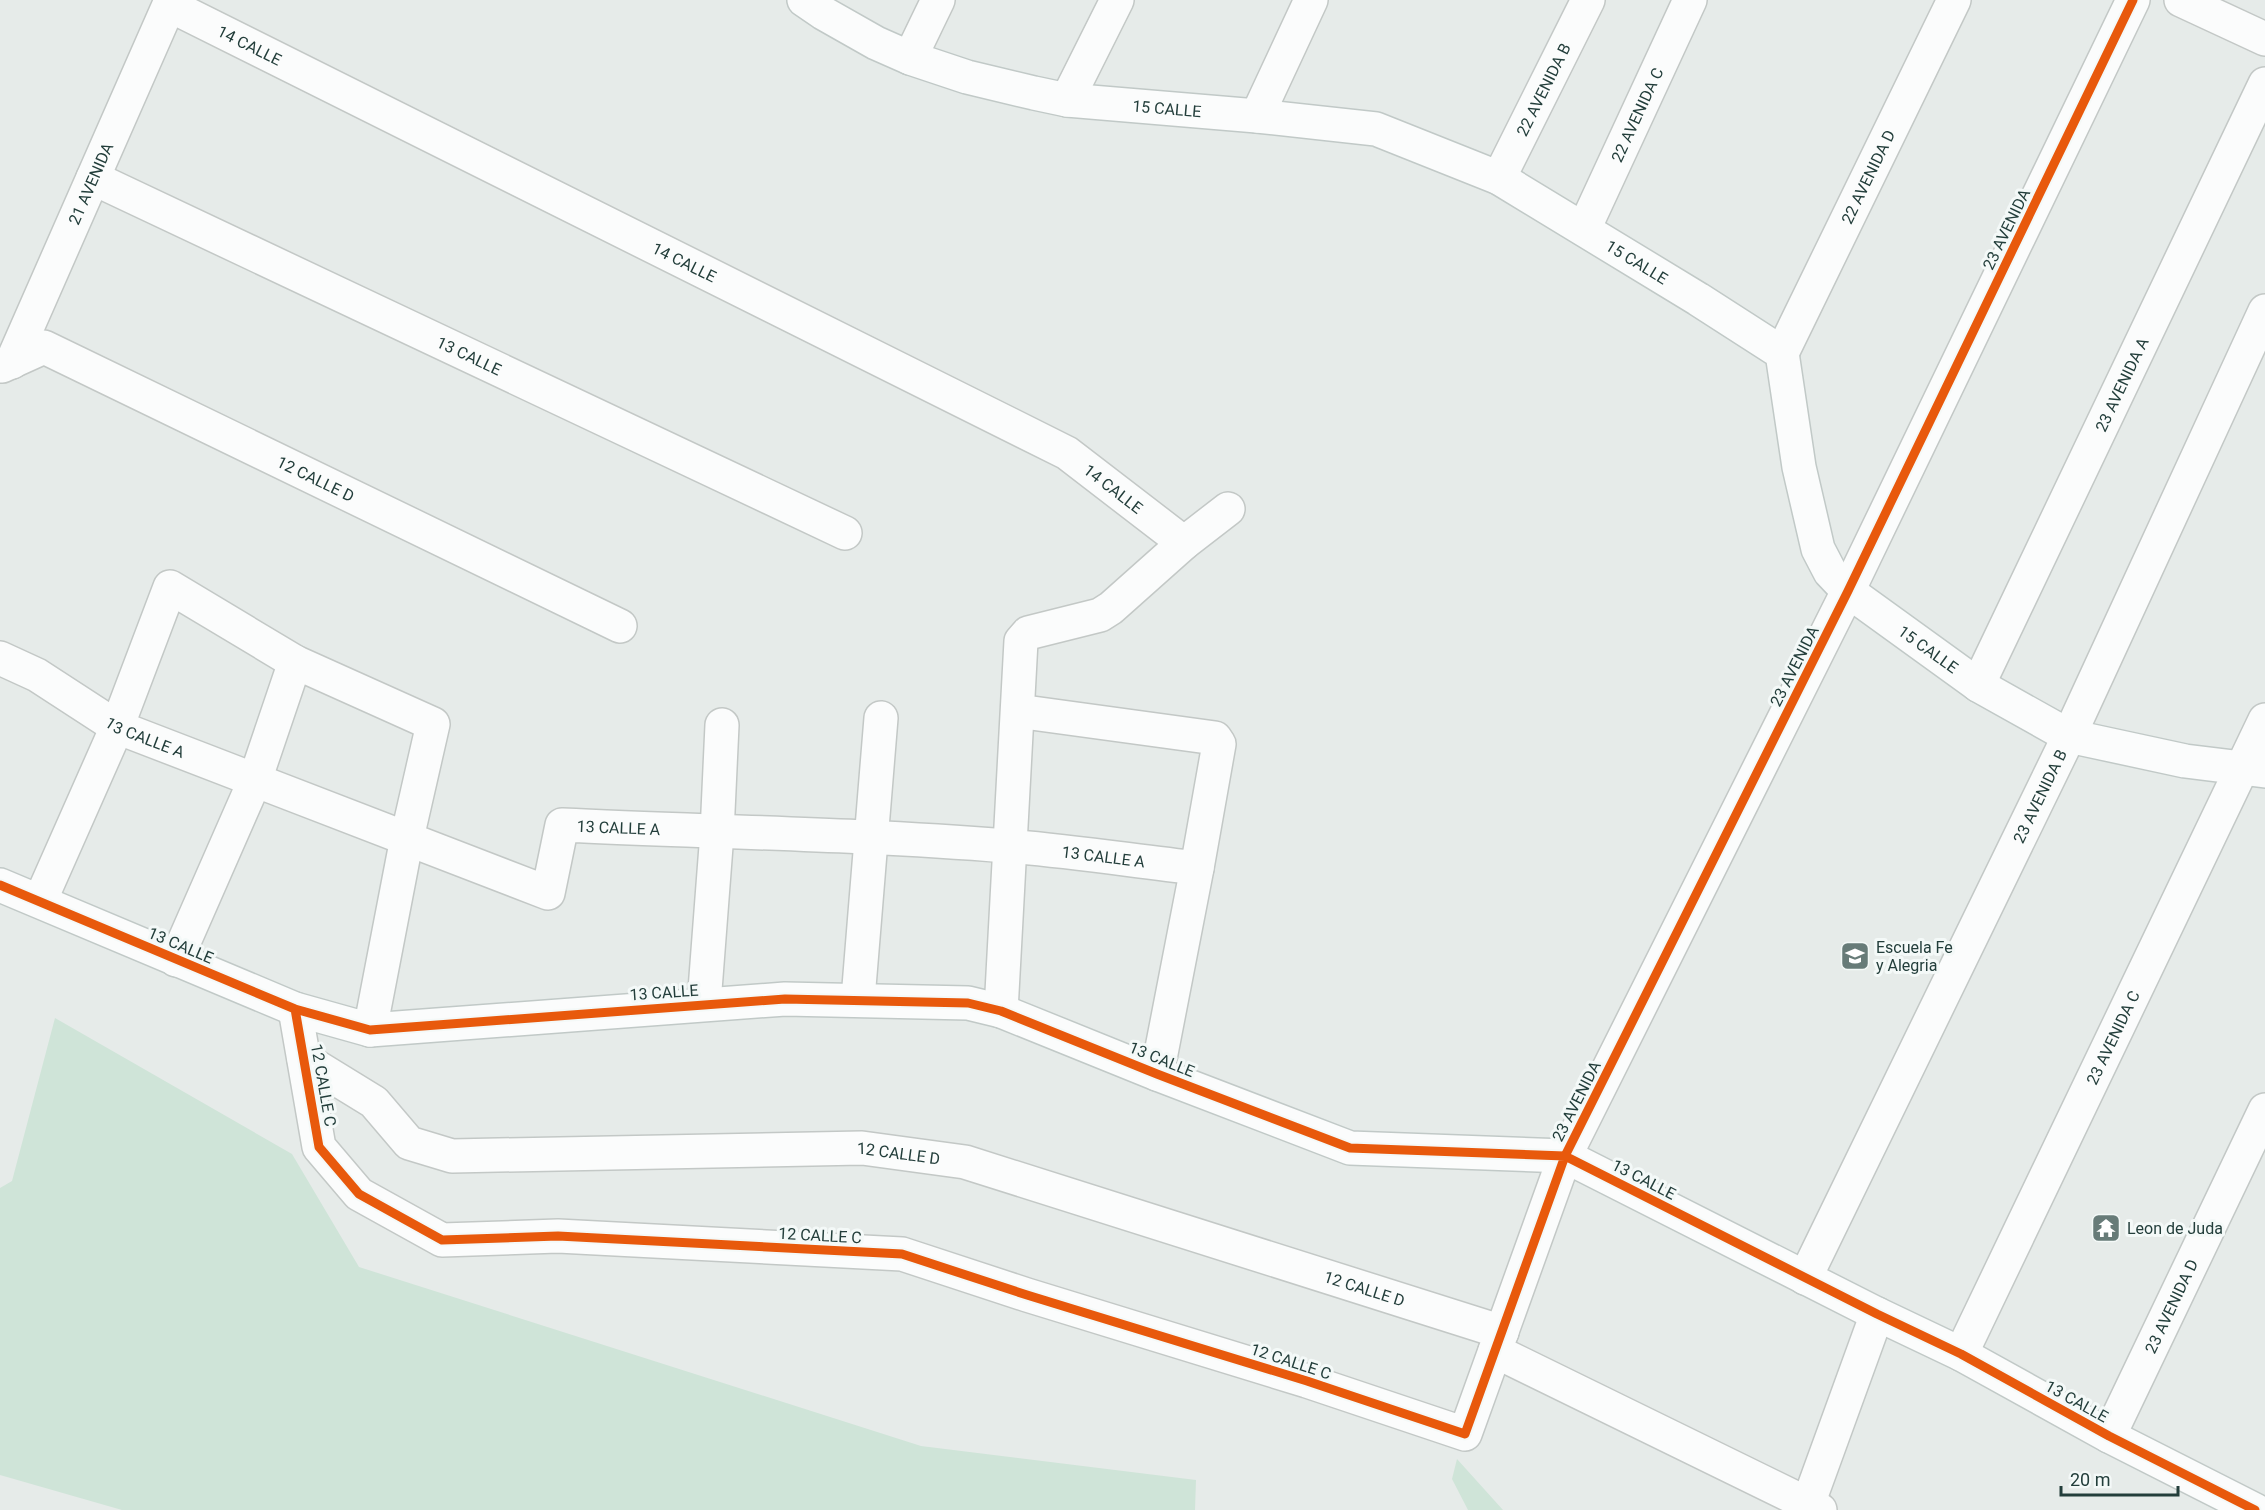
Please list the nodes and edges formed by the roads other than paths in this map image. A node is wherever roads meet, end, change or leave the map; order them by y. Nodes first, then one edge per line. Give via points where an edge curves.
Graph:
1 (938, 0) edge
2 (1117, 0) edge
3 (1311, 0) edge
4 (1588, 0) edge
5 (1690, 0) edge
6 (1954, 0) edge
7 (2133, 0) edge
8 (2181, 0) edge
9 (819, 4) edge
10 (169, 5) joint
11 (2265, 39) edge
12 (910, 58) junction
13 (2265, 84) edge
14 (1067, 100) junction
15 (1257, 116) junction
16 (93, 178) junction
17 (1499, 178) junction
18 (1584, 229) junction
19 (2265, 311) edge
20 (1782, 353) junction
21 (6, 364) edge
22 (1228, 509) dead end
23 (845, 533) dead end
24 (1184, 543) junction
25 (1848, 591) junction
26 (620, 627) dead end
27 (0, 658) edge
28 (295, 662) junction
29 (1978, 685) junction
30 (1018, 711) junction
31 (881, 718) dead end
32 (2265, 720) edge
33 (722, 725) dead end
34 (117, 727) junction
35 (2069, 736) junction
36 (2253, 770) edge
37 (255, 780) junction
38 (717, 833) junction
39 (872, 837) junction
40 (407, 838) junction
41 (1010, 846) junction
42 (1197, 868) junction
43 (0, 885) edge
44 (40, 901) junction
45 (176, 960) junction
46 (858, 999) junction
47 (704, 1003) junction
48 (295, 1009) junction
49 (1001, 1011) junction
50 (370, 1030) junction
51 (304, 1059) junction
52 (1156, 1074) junction
53 (2265, 1110) edge
54 (1565, 1156) junction
55 (1806, 1278) junction
56 (1877, 1314) junction
57 (1498, 1341) junction
58 (1961, 1354) junction
59 (1465, 1434) joint
60 (2109, 1436) junction
61 (1814, 1507) edge
62 (2255, 1510) edge

1 - 12 street
2 - 14 street
3 - 15 street
4 - 17 street, 22 AVENIDA B
5 - 18 street, 22 AVENIDA C
6 - 20 street, 22 AVENIDA D
7 - 25 street, 23 AVENIDA
8 - 11 street
9 - 12 street, 15 CALLE via 876,42
10 - 16 street, 21 AVENIDA
10 - 24 street, 14 CALLE via 1067,453
12 - 14 street, 15 CALLE via 967,77
13 - 29 street, 23 AVENIDA A
14 - 15 street, 15 CALLE
15 - 17 street, 15 CALLE via 1376,129
16 - 21 street, 21 AVENIDA
16 - 23 street, 13 CALLE
17 - 18 street, 15 CALLE
18 - 20 street, 15 CALLE
19 - 35 street, 23 AVENIDA B
20 - 25 street, 15 CALLE via 1799,467 1818,549 1830,572
21 - 26 street, 12 CALLE D via 45,347
22 - 24 street
24 - 30 street via 1100,615 1023,636
25 - 29 street, 15 CALLE
25 - 54 street, 23 AVENIDA
27 - 34 street, 13 CALLE A via 37,675
28 - 34 street via 170,587
28 - 37 street
28 - 40 street via 433,724
29 - 35 street, 15 CALLE
30 - 41 street
30 - 42 street via 1215,738 1219,744
31 - 39 street
32 - 36 street, 23 AVENIDA C
33 - 38 street
34 - 37 street, 13 CALLE A
34 - 44 street
35 - 36 street, 15 CALLE via 2185,761
35 - 55 street, 23 AVENIDA B
36 - 58 street, 23 AVENIDA C
37 - 40 street, 13 CALLE A
37 - 45 street
38 - 39 street, 13 CALLE A
38 - 40 street, 13 CALLE A via 562,825 548,893
38 - 47 street
39 - 41 street, 13 CALLE A
39 - 46 street
40 - 50 street
41 - 42 street, 13 CALLE A
41 - 49 street
42 - 52 street
43 - 44 street, 13 CALLE
44 - 45 street, 13 CALLE
45 - 48 street, 13 CALLE
46 - 47 street, 13 CALLE
46 - 49 street, 13 CALLE via 968,1003
47 - 50 street, 13 CALLE
48 - 50 street, 13 CALLE
48 - 51 street, 12 CALLE C
49 - 52 street, 13 CALLE
51 - 57 street, 12 CALLE D via 374,1102 409,1143 452,1156 862,1148 965,1162
51 - 59 street, 12 CALLE C via 319,1147 359,1194 442,1240 558,1236 902,1254
52 - 54 street, 13 CALLE via 1350,1148
53 - 60 street, 23 AVENIDA D
54 - 55 street, 13 CALLE
54 - 57 street, 23 AVENIDA
55 - 56 street, 13 CALLE
56 - 58 street, 13 CALLE
56 - 61 street
57 - 59 street, 23 AVENIDA
57 - 61 street, 12 CALLE D
58 - 60 street, 13 CALLE
60 - 62 street, 13 CALLE

